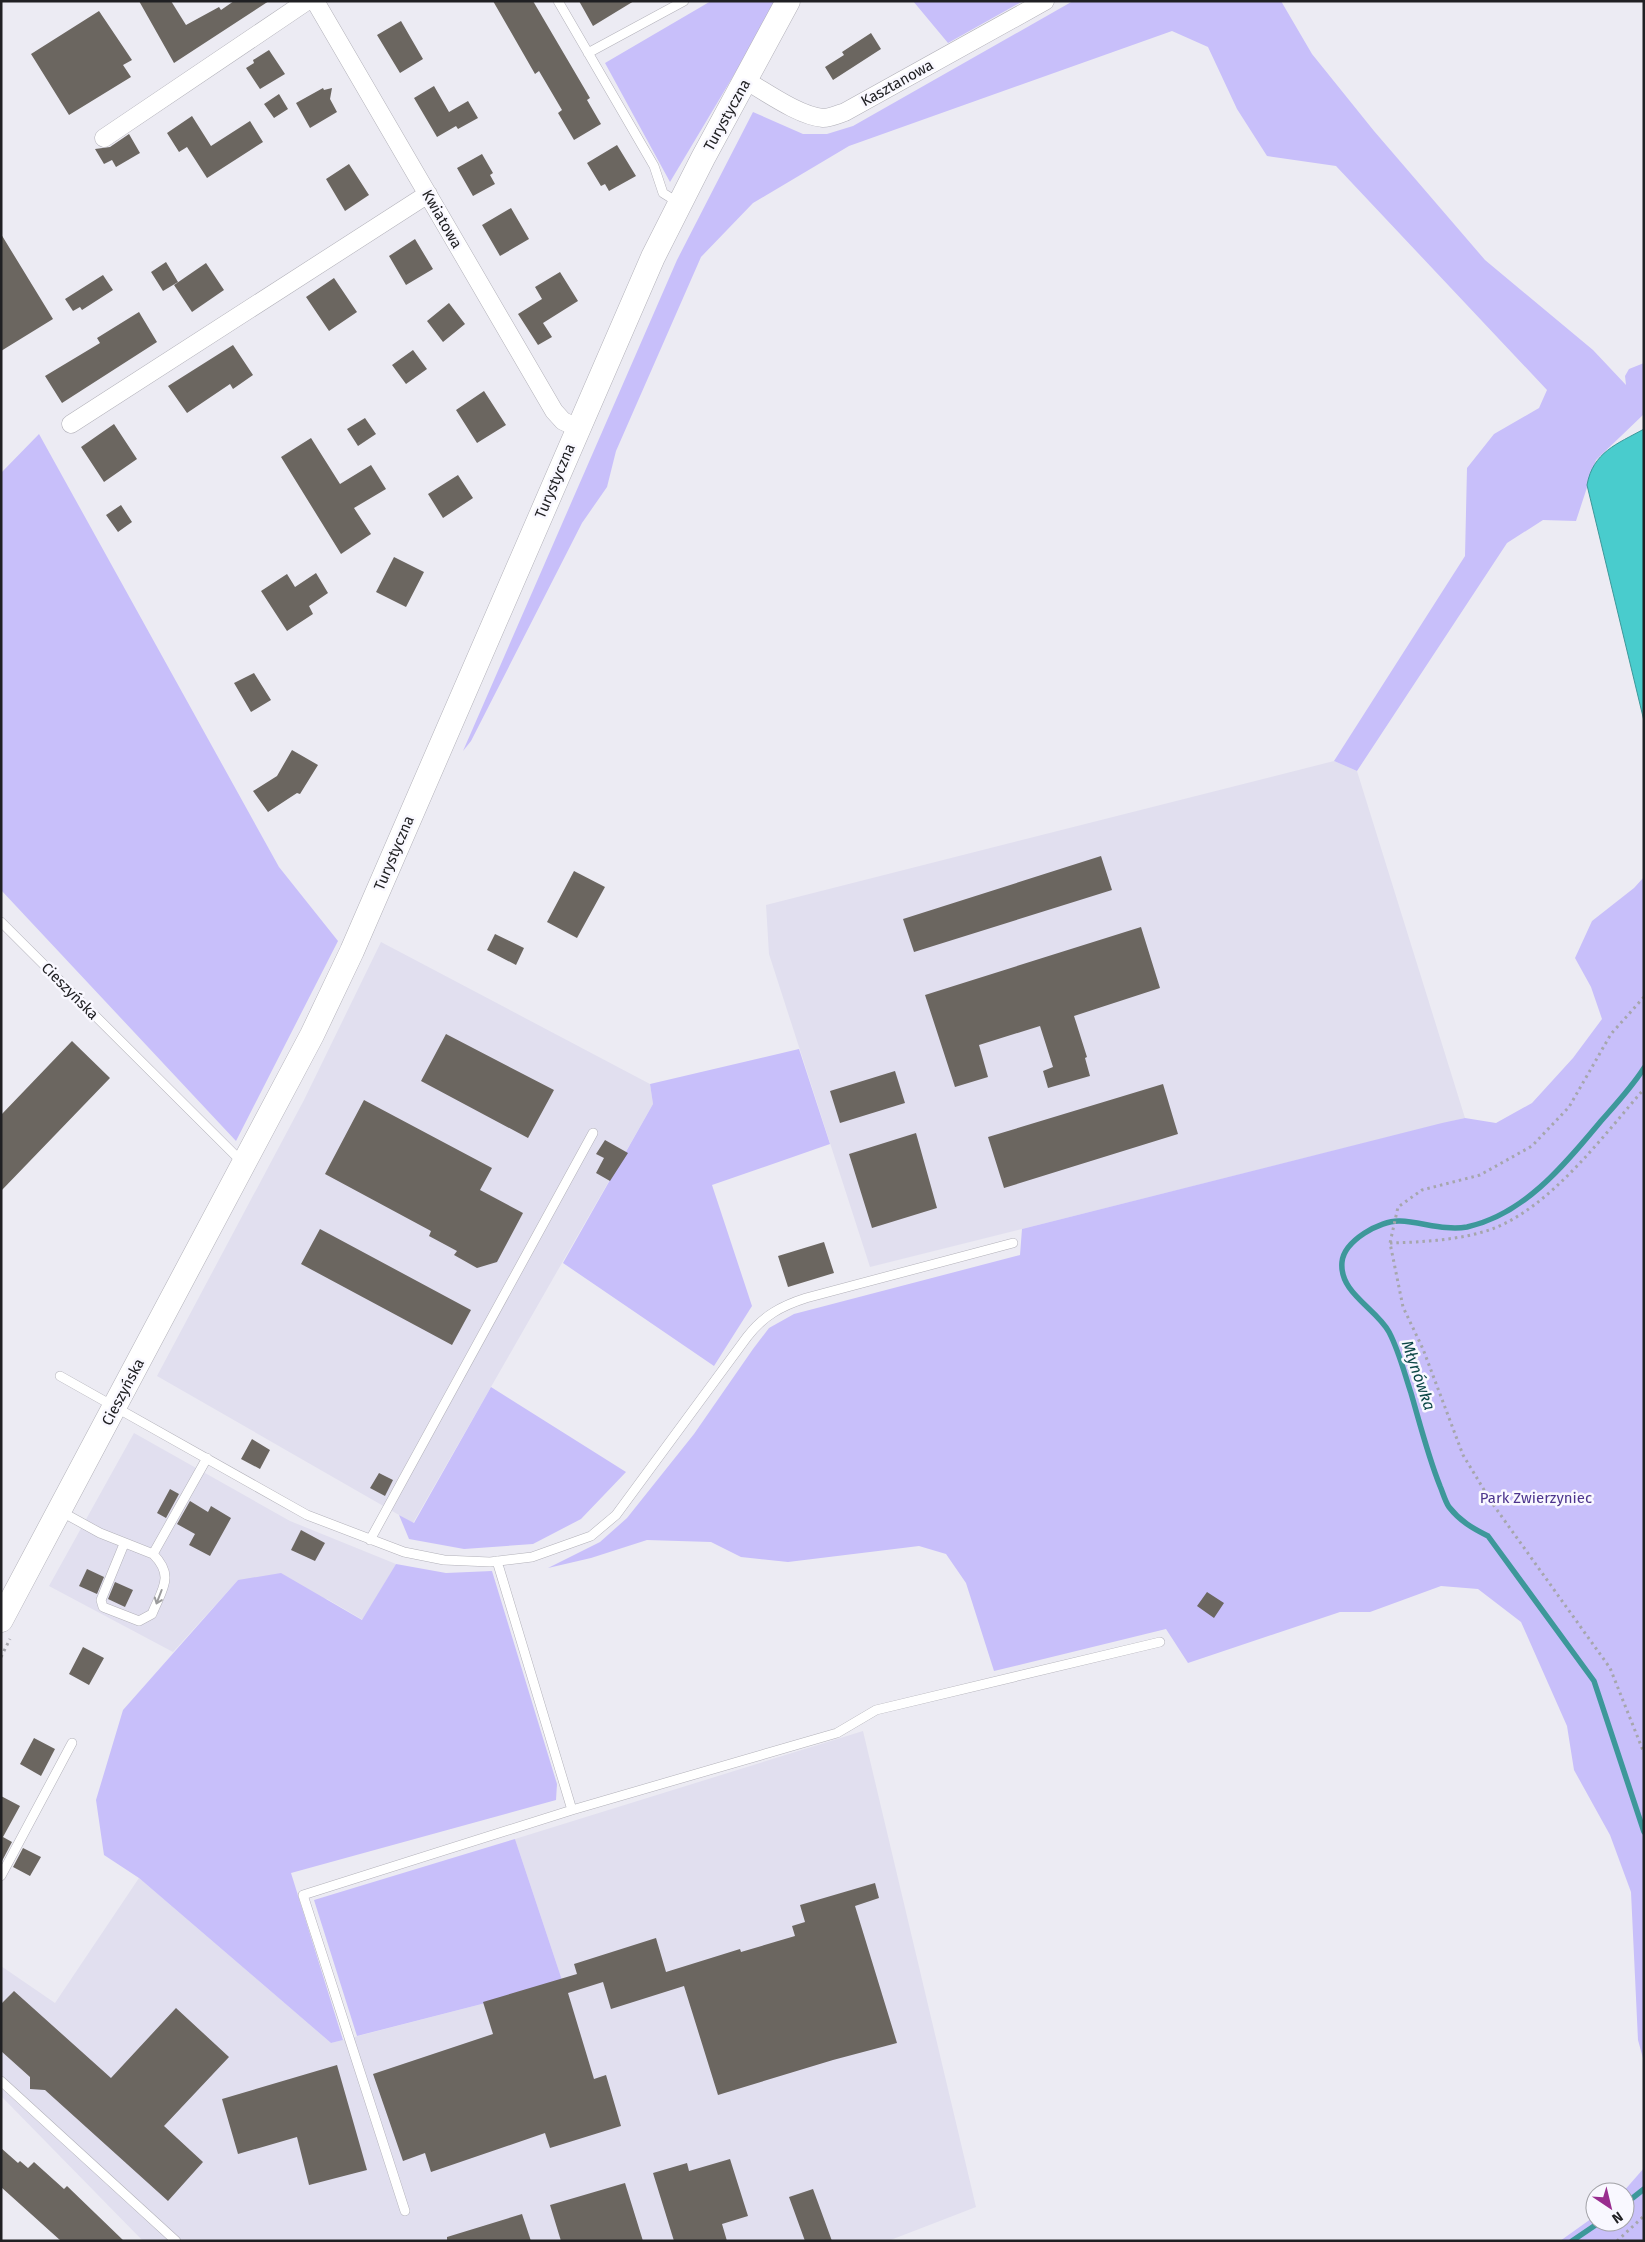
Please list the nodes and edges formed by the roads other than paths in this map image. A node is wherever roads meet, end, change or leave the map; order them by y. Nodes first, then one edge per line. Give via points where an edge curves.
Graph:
1 (307, 1) edge
2 (315, 1) edge
3 (558, 1) edge
4 (684, 1) edge
5 (788, 1) edge
6 (1045, 1) edge
7 (588, 52) junction
8 (746, 80) junction
9 (104, 138) dead end
10 (428, 194) junction
11 (680, 203) junction
12 (71, 424) dead end
13 (578, 428) junction
14 (1, 922) edge
15 (342, 971) joint
16 (593, 1133) dead end
17 (245, 1164) junction
18 (1014, 1243) dead end
19 (60, 1376) dead end
20 (116, 1407) junction
21 (208, 1458) junction
22 (60, 1511) junction
23 (370, 1540) junction
24 (124, 1544) junction
25 (153, 1554) junction
26 (497, 1561) junction
27 (1, 1620) edge
28 (1160, 1642) dead end
29 (72, 1743) dead end
30 (572, 1810) junction
31 (1, 1876) edge
32 (1, 2081) edge
33 (405, 2211) dead end
34 (176, 2241) edge

1 - 9 street
2 - 10 street, Kwiatowa
3 - 7 lane
4 - 7 lane
5 - 8 main road, Turystyczna
6 - 8 street, Kasztanowa via 846,112 830,117 823,118 798,109
7 - 11 lane via 654,166 663,193
8 - 11 main road, Turystyczna
10 - 12 street
10 - 13 street, Kwiatowa via 554,411 568,424
11 - 13 main road, Turystyczna
13 - 15 main road, Turystyczna
14 - 17 lane, Cieszyńska
15 - 17 main road, Cieszyńska
16 - 23 lane
17 - 20 main road, Cieszyńska
18 - 26 lane via 806,1298 773,1311 758,1322 605,1526 584,1539 532,1557
19 - 20 lane
20 - 21 lane
20 - 22 main road, Cieszyńska
21 - 23 lane via 307,1515
21 - 25 lane
22 - 24 lane
22 - 27 main road, Cieszyńska
23 - 26 lane via 404,1552 444,1560
24 - 25 lane
25 -> 24 lane via 163,1564 166,1574 152,1614 139,1622 103,1607 101,1600
26 - 30 lane
28 - 30 lane via 876,1710 837,1733
29 - 31 lane
30 - 33 lane via 304,1895
32 - 34 lane

